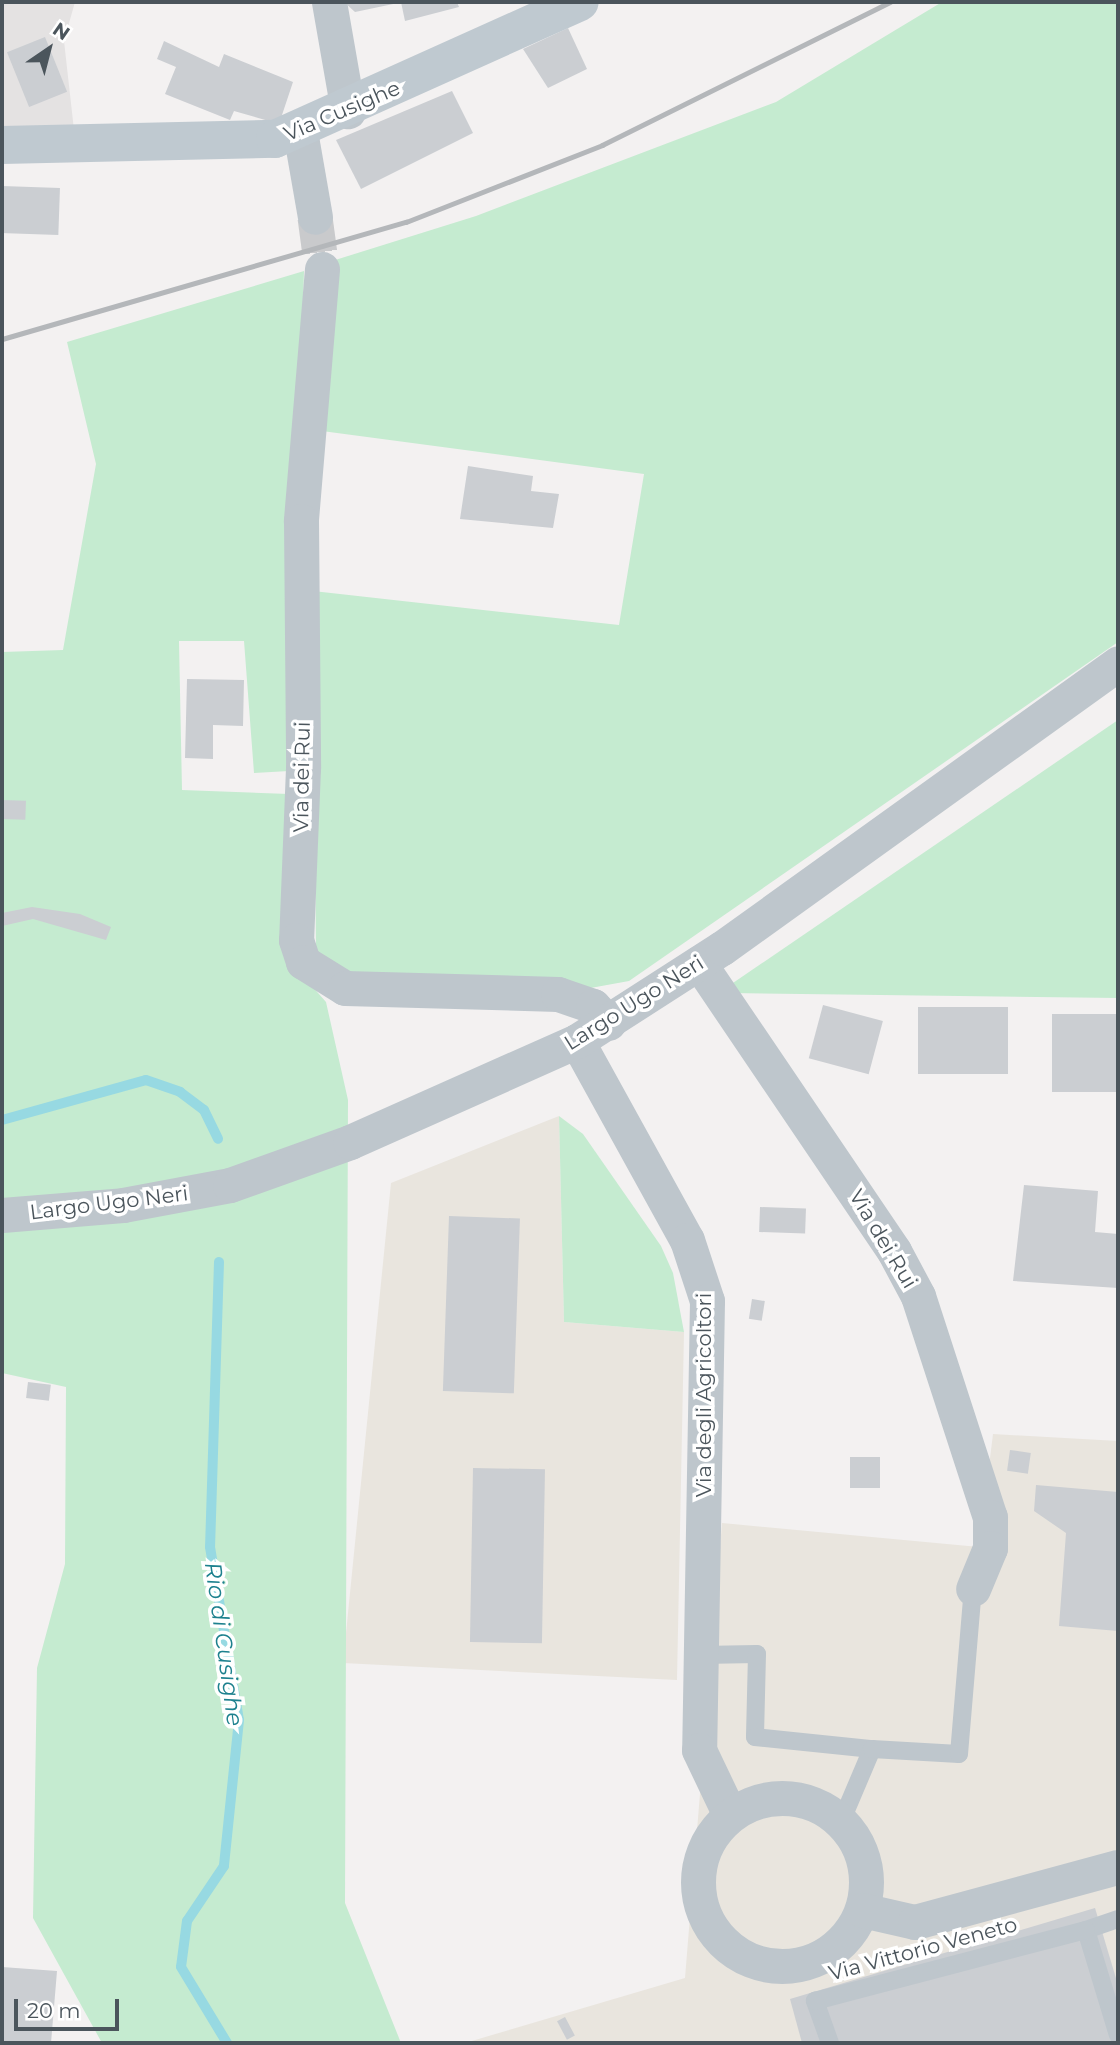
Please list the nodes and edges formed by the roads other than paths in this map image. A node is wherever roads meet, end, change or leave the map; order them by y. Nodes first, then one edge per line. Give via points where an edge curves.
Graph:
1 (330, 2) edge
2 (580, 2) edge
3 (348, 111) junction
4 (300, 131) junction
5 (2, 145) edge
6 (315, 217) tunnel mouth
7 (322, 269) tunnel mouth
8 (1118, 663) edge
9 (699, 963) junction
10 (609, 1023) junction
11 (577, 1041) junction
12 (2, 1215) edge
13 (973, 1589) joint
14 (701, 1655) junction
15 (872, 1749) junction
16 (730, 1815) junction
17 (841, 1822) junction
18 (1118, 1867) edge
19 (862, 1910) junction
20 (1118, 1920) edge
21 (1086, 1930) junction
22 (1118, 2035) edge
23 (830, 2043) edge

1 - 3 street
2 - 3 street, Via Cusighe
3 - 4 street, Via Cusighe
4 - 5 street, Via Cusighe via 247,141
4 - 6 street
7 - 10 street, Via dei Rui via 301,521 303,768 296,940 303,962 345,988 558,994 593,1006
8 - 9 street, Largo Ugo Neri
9 - 10 street, Largo Ugo Neri
9 - 13 street, Via dei Rui via 894,1251 918,1296 990,1517 990,1548
10 - 11 street, Largo Ugo Neri
11 - 12 street, Largo Ugo Neri via 350,1142 230,1185 123,1205
11 - 14 street, Via degli Agricoltori via 687,1240 707,1301
13 - 15 lane via 959,1754
14 - 15 lane via 757,1654 755,1737
14 - 16 street, Via degli Agricoltori via 699,1750
15 - 17 lane
16 - 17 street via 774,1798 810,1803
16 - 19 street via 710,1837 699,1864 698,1893 707,1921 724,1944 749,1960 804,1964 830,1952
17 - 19 street via 865,1862
18 - 19 street via 915,1922
20 - 21 lane, Via Vittorio Veneto
21 - 22 lane
21 - 23 lane, Via Vittorio Veneto via 815,2001

